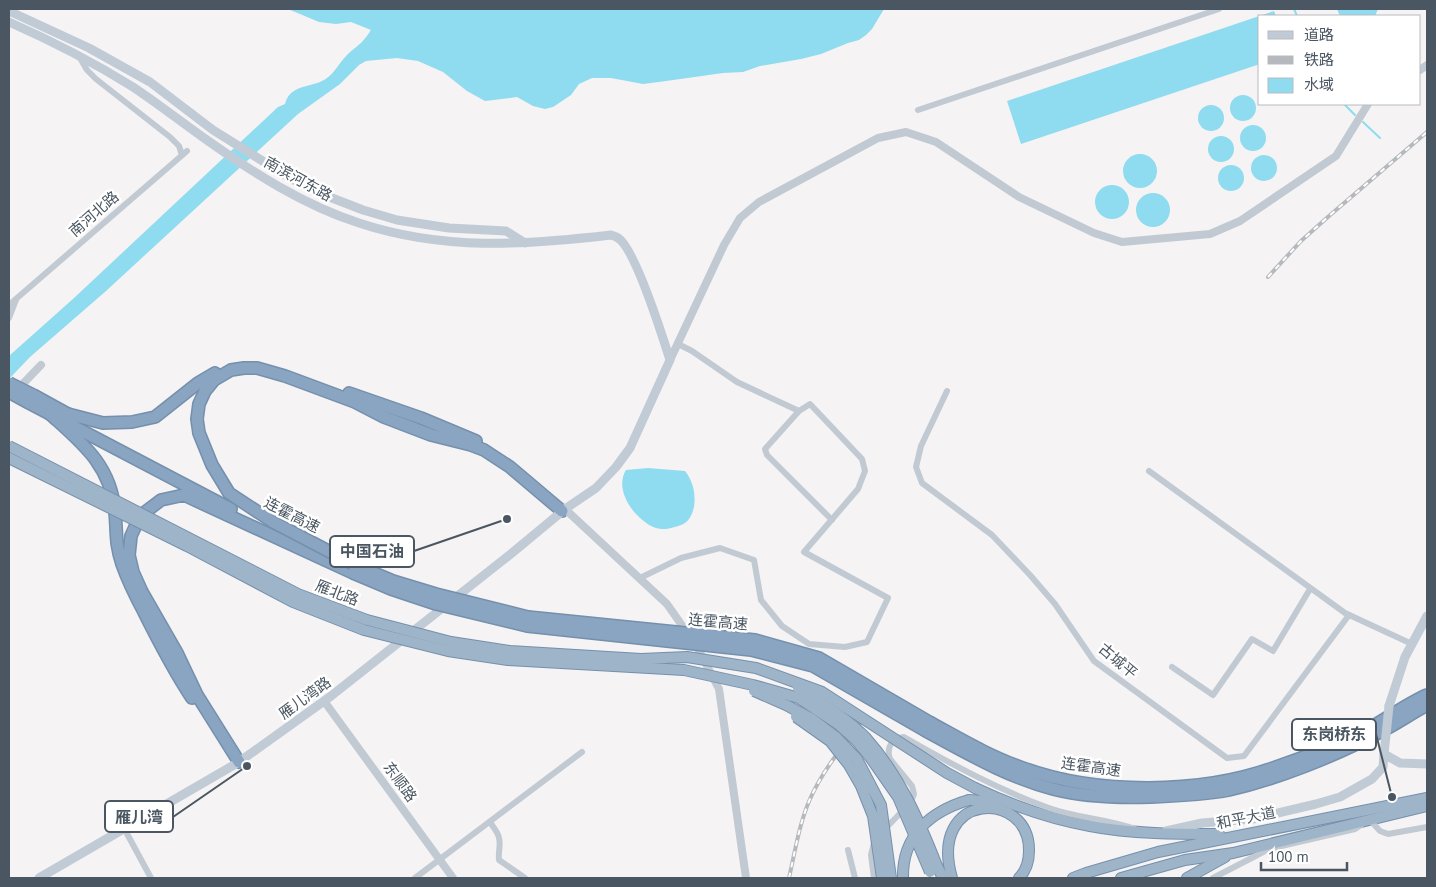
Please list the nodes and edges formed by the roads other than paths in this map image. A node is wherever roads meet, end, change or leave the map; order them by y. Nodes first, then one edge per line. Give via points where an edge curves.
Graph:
1 (1219, 9) edge
2 (9, 11) edge
3 (9, 22) edge
4 (78, 55) junction
5 (1367, 105) edge
6 (918, 110) dead end
7 (525, 244) junction
8 (18, 297) junction
9 (9, 305) edge
10 (9, 318) edge
11 (678, 344) junction
12 (670, 360) junction
13 (42, 365) dead end
14 (9, 382) edge
15 (947, 391) dead end
16 (9, 392) edge
17 (9, 397) edge
18 (32, 399) junction
19 (799, 411) junction
20 (50, 414) junction
21 (68, 414) junction
22 (9, 446) edge
23 (9, 458) edge
24 (1149, 471) dead end
25 (563, 510) junction
26 (832, 520) junction
27 (269, 528) junction
28 (640, 578) junction
29 (1310, 589) junction
30 (1349, 615) junction
31 (1427, 616) edge
32 (1412, 644) junction
33 (716, 661) junction
34 (1172, 667) dead end
35 (725, 679) junction
36 (1427, 695) edge
37 (324, 701) junction
38 (1427, 706) edge
39 (928, 727) junction
40 (582, 752) dead end
41 (1384, 754) junction
42 (237, 764) junction
43 (1427, 764) edge
44 (1427, 798) edge
45 (1006, 803) junction
46 (1427, 806) edge
47 (1369, 819) junction
48 (490, 822) junction
49 (1427, 827) edge
50 (125, 830) junction
51 (1143, 832) junction
52 (1156, 833) junction
53 (1245, 834) junction
54 (848, 850) dead end
55 (1233, 852) junction
56 (440, 860) junction
57 (933, 872) edge
58 (39, 878) edge
59 (152, 878) edge
60 (415, 878) edge
61 (453, 878) edge
62 (524, 878) edge
63 (746, 878) edge
64 (854, 878) edge
65 (874, 878) edge
66 (882, 878) edge
67 (891, 878) edge
68 (903, 878) edge
69 (943, 878) edge
70 (952, 878) edge
71 (1019, 878) edge
72 (1073, 878) edge
73 (1121, 878) edge
74 (1187, 878) edge
75 (1213, 878) edge

1 - 6 street
2 - 7 main road, 南滨河东路 via 89,48 150,82 213,130 284,175 339,201 415,223 506,231
3 - 4 main road, 南滨河东路
4 - 7 main road, 南滨河东路 via 133,88 277,186 325,210 394,233 457,242
4 - 8 street, 南河北路 via 87,70 170,137 185,153
5 - 11 street via 1336,156 1240,221 1210,234 1122,242 1094,233 1019,197 936,142 906,132 878,138 759,202 740,218
7 - 12 main road, 南滨河东路 via 611,235 619,238 648,295
8 - 9 street, 南河北路
8 - 10 street, 南河北路
11 - 12 street
11 - 19 street via 737,382
12 - 25 main road, 雁儿湾路 via 630,448 596,488
13 - 17 street
14 - 18 highway, 连霍高速, bridge
15 - 30 street, 古城平 via 921,446 916,467 922,483 992,535 1055,604 1094,661 1227,758 1244,756
16 - 18 highway, 连霍高速, bridge
18 - 20 highway, 连霍高速
18 - 21 highway, 连霍高速
19 - 26 street via 765,449 767,456
19 - 26 street via 810,404 862,459 864,471 858,489
20 - 27 highway, 连霍高速
20 - 42 highway via 88,449 103,470 112,490 116,546 131,586 167,658
21 - 25 highway via 103,423 155,417 216,372 251,360 421,418 493,449 513,462
21 - 27 highway, 连霍高速
22 - 33 highway, 雁北路, bridge via 298,594 367,620 451,642 510,651 640,659 687,657
23 - 35 highway, 雁北路, bridge via 293,602 364,630 448,652 508,660 684,670
24 - 29 street
25 - 27 highway via 484,450 431,435 285,376 257,368 231,370 214,380 205,391 199,404 199,434 229,493
25 - 28 street via 580,521
25 - 37 main road, 雁儿湾路
26 - 28 street via 804,552 888,598 867,642 845,647 809,644 782,626 761,600 754,560 720,548 681,558
27 - 39 highway, 连霍高速, bridge via 353,573 436,604 528,626 751,650 813,666
27 - 39 highway, 连霍高速, bridge via 393,581 528,617 755,640 820,658
27 - 42 highway via 184,495 161,500 140,516 131,536 129,555 142,592
28 - 63 street via 667,604 700,649 718,689
29 - 30 street
29 - 34 street via 1273,651 1252,639 1213,695
30 - 32 street
31 - 32 main road
32 - 41 main road, bridge via 1389,706
33 - 45 highway, bridge via 756,668 822,692 946,773
33 - 57 highway, bridge via 796,687 865,737 898,781 924,832
35 - 57 highway, bridge via 799,698 856,740 898,797
35 - 66 highway, bridge via 808,725 830,742 850,765 873,816
35 - 67 highway, bridge via 812,719 857,759 881,805
36 - 39 highway, 连霍高速 via 1373,726 1273,768 1225,781 1180,787 1092,785 1052,777 1024,769
37 - 42 main road, 雁儿湾路
37 - 56 street, 东顺路
38 - 39 highway, 连霍高速 via 1377,734 1276,776 1228,790 1183,795 1124,797 1054,790 988,764
40 - 48 street
41 - 43 main road via 1400,763
41 - 52 main road via 1383,767 1372,778 1340,796 1253,819 1202,823
42 - 50 main road, 雁儿湾路
44 - 53 highway, 和平大道
45 - 51 highway via 1091,827
45 - 68 highway, bridge via 969,800 937,813 924,824 909,847
46 - 47 highway, 和平大道
47 - 49 street via 1380,831 1388,834
47 - 55 highway, 和平大道
47 - 75 street via 1355,829 1269,849
48 - 56 street
48 - 62 street via 499,835 499,860
50 - 58 main road, 雁儿湾路
50 - 59 street
51 - 52 highway
51 - 65 street via 1050,808 982,780 900,737 892,742 888,755 912,786 914,794 911,802 874,841 871,855
52 - 53 highway
53 - 72 highway, 和平大道 via 1158,852
54 - 64 street
55 - 73 highway, 和平大道 via 1185,860
55 - 74 highway
56 - 60 street
56 - 61 street, 东顺路
57 - 69 highway
70 - 71 highway via 948,852 952,830 958,820 988,808 1008,812 1027,832 1030,844 1028,864

